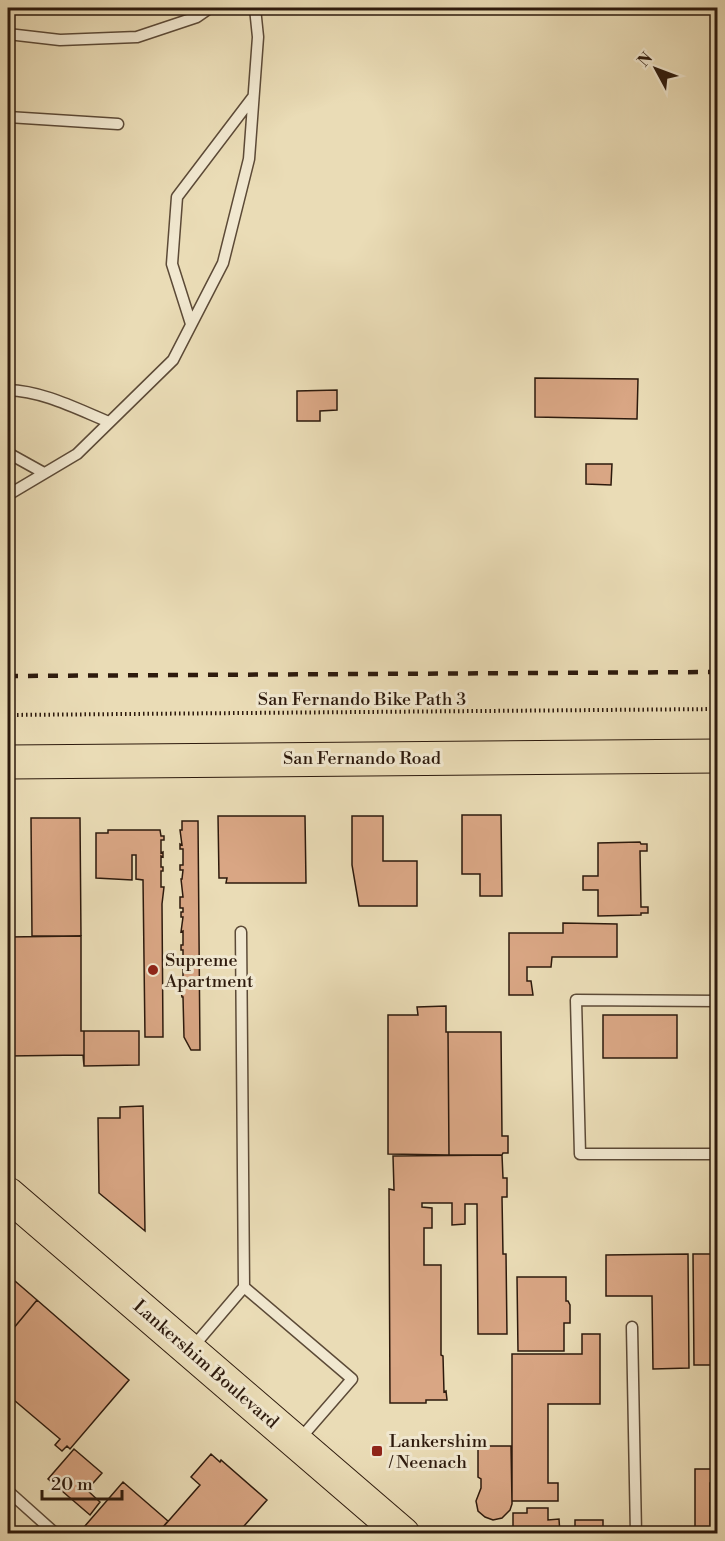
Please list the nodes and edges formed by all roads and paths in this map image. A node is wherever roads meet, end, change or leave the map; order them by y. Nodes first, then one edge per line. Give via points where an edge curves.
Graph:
1 (210, 8) edge
2 (255, 8) edge
3 (8, 34) edge
4 (254, 97) junction
5 (8, 117) edge
6 (118, 124) dead end
7 (191, 324) junction
8 (8, 390) edge
9 (109, 422) junction
10 (8, 453) edge
11 (44, 473) junction
12 (8, 495) edge
13 (717, 709) edge
14 (8, 715) edge
15 (717, 756) edge
16 (8, 762) edge
17 (241, 932) dead end
18 (717, 1000) edge
19 (717, 1154) edge
20 (8, 1194) edge
21 (244, 1287) junction
22 (633, 1327) dead end
23 (190, 1351) junction
24 (297, 1443) junction
25 (8, 1491) edge
26 (56, 1533) edge
27 (403, 1533) edge
28 (636, 1533) edge

1 - 3 lane via 197,17 137,37 60,40
2 - 4 lane via 258,37
4 - 7 lane via 249,159 223,263
4 - 7 lane via 177,197 172,264
5 - 6 lane
7 - 9 lane via 173,360
8 - 9 lane via 52,399
9 - 11 lane via 77,454
10 - 11 lane
11 - 12 lane
13 - 14 path, San Fernando Bike Path 3
15 - 16 main road, San Fernando Road
17 - 21 lane
18 - 19 lane via 576,1000 580,1154
20 - 23 main road, Lankershim Boulevard
21 - 23 lane
21 - 24 lane via 352,1379
22 - 28 lane
23 - 24 main road, Lankershim Boulevard
24 - 27 main road, Lankershim Boulevard
25 - 26 lane

